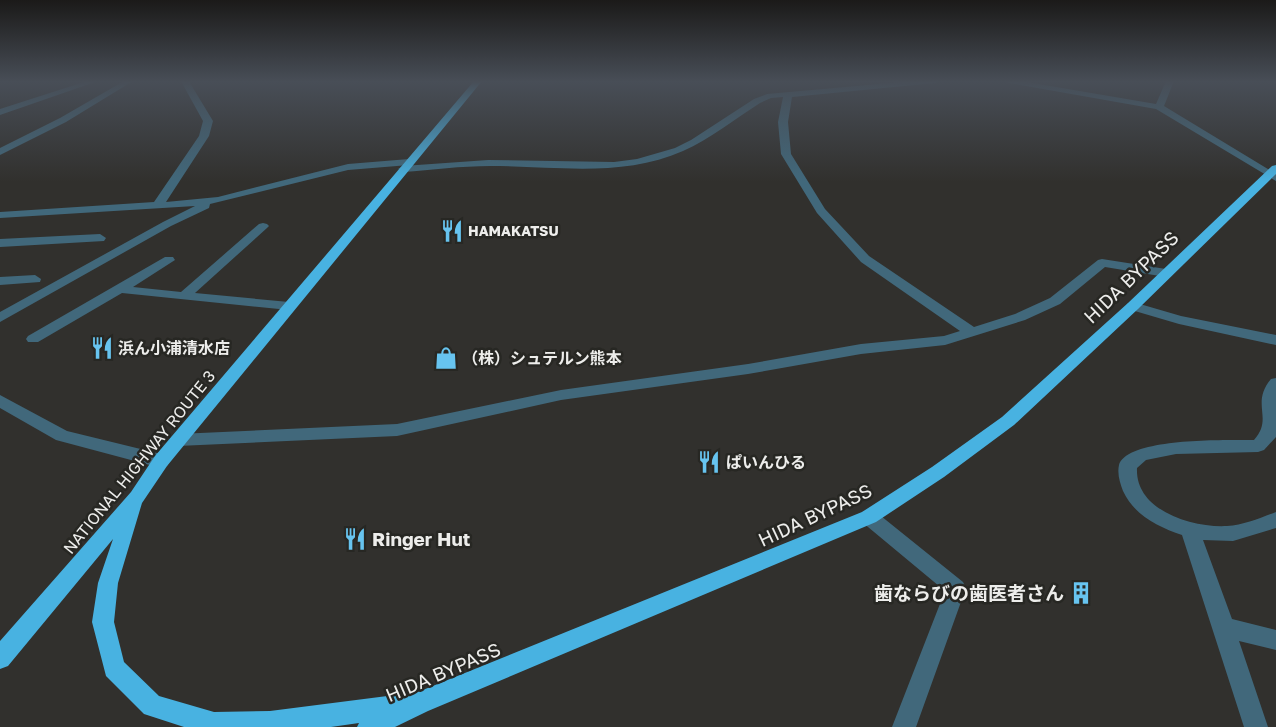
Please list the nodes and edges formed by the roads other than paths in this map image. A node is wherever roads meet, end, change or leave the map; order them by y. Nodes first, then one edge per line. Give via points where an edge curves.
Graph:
1 (71, 115) edge
2 (204, 115) edge
3 (449, 115) edge
4 (736, 115) edge
5 (783, 115) edge
6 (1173, 115) edge
7 (0, 152) edge
8 (406, 165) junction
9 (1274, 174) edge
10 (218, 200) junction
11 (157, 206) junction
12 (0, 216) edge
13 (263, 226) dead end
14 (100, 238) dead end
15 (0, 244) edge
16 (169, 260) dead end
17 (1166, 273) junction
18 (35, 278) dead end
19 (0, 281) edge
20 (120, 289) junction
21 (184, 296) junction
22 (290, 306) junction
23 (1133, 306) junction
24 (0, 318) edge
25 (972, 332) junction
26 (33, 339) dead end
27 (1276, 340) edge
28 (1276, 383) edge
29 (0, 401) edge
30 (1274, 428) edge
31 (178, 440) junction
32 (161, 461) junction
33 (136, 498) junction
34 (869, 517) junction
35 (1276, 520) edge
36 (1190, 530) junction
37 (1224, 627) junction
38 (1276, 640) edge
39 (0, 658) edge
40 (420, 703) junction
41 (369, 727) edge
42 (904, 727) edge
43 (1256, 727) edge

1 - 7 street
2 - 11 street via 208,121 204,136
3 - 8 highway, NATIONAL HIGHWAY ROUTE 3
4 - 8 street via 678,150 638,162 614,165
5 - 25 street via 786,154 821,211 864,259
6 - 9 street
8 - 10 street via 348,167
8 - 22 highway, NATIONAL HIGHWAY ROUTE 3
9 - 17 highway, HIDA BYPASS
10 - 11 street
10 - 24 street via 167,224
11 - 12 street
13 - 21 street
14 - 15 street
16 - 20 street
17 - 23 highway, HIDA BYPASS
17 - 25 street via 1102,263 1055,301 1020,318
18 - 19 street
20 - 21 street
20 - 26 street
21 - 22 street
22 - 31 highway, NATIONAL HIGHWAY ROUTE 3
23 - 27 street via 1179,320
23 - 34 highway, HIDA BYPASS via 1008,421
25 - 31 street via 945,340 861,349 748,369 561,394 397,430
28 - 30 street via 1272,386 1268,405
29 - 32 street via 62,436
30 - 36 street via 1258,446 1176,448 1141,455 1128,465 1128,480 1138,499 1159,518
31 - 32 highway, NATIONAL HIGHWAY ROUTE 3
32 - 33 highway, NATIONAL HIGHWAY ROUTE 3
33 - 39 highway, NATIONAL HIGHWAY ROUTE 3
33 - 40 highway via 108,583 104,622 114,668 152,706 214,724 270,723
34 - 40 highway, HIDA BYPASS
34 - 42 street via 956,588
35 - 36 street via 1228,534
36 - 37 street
37 - 38 street
37 - 43 street
40 - 41 highway, HIDA BYPASS

